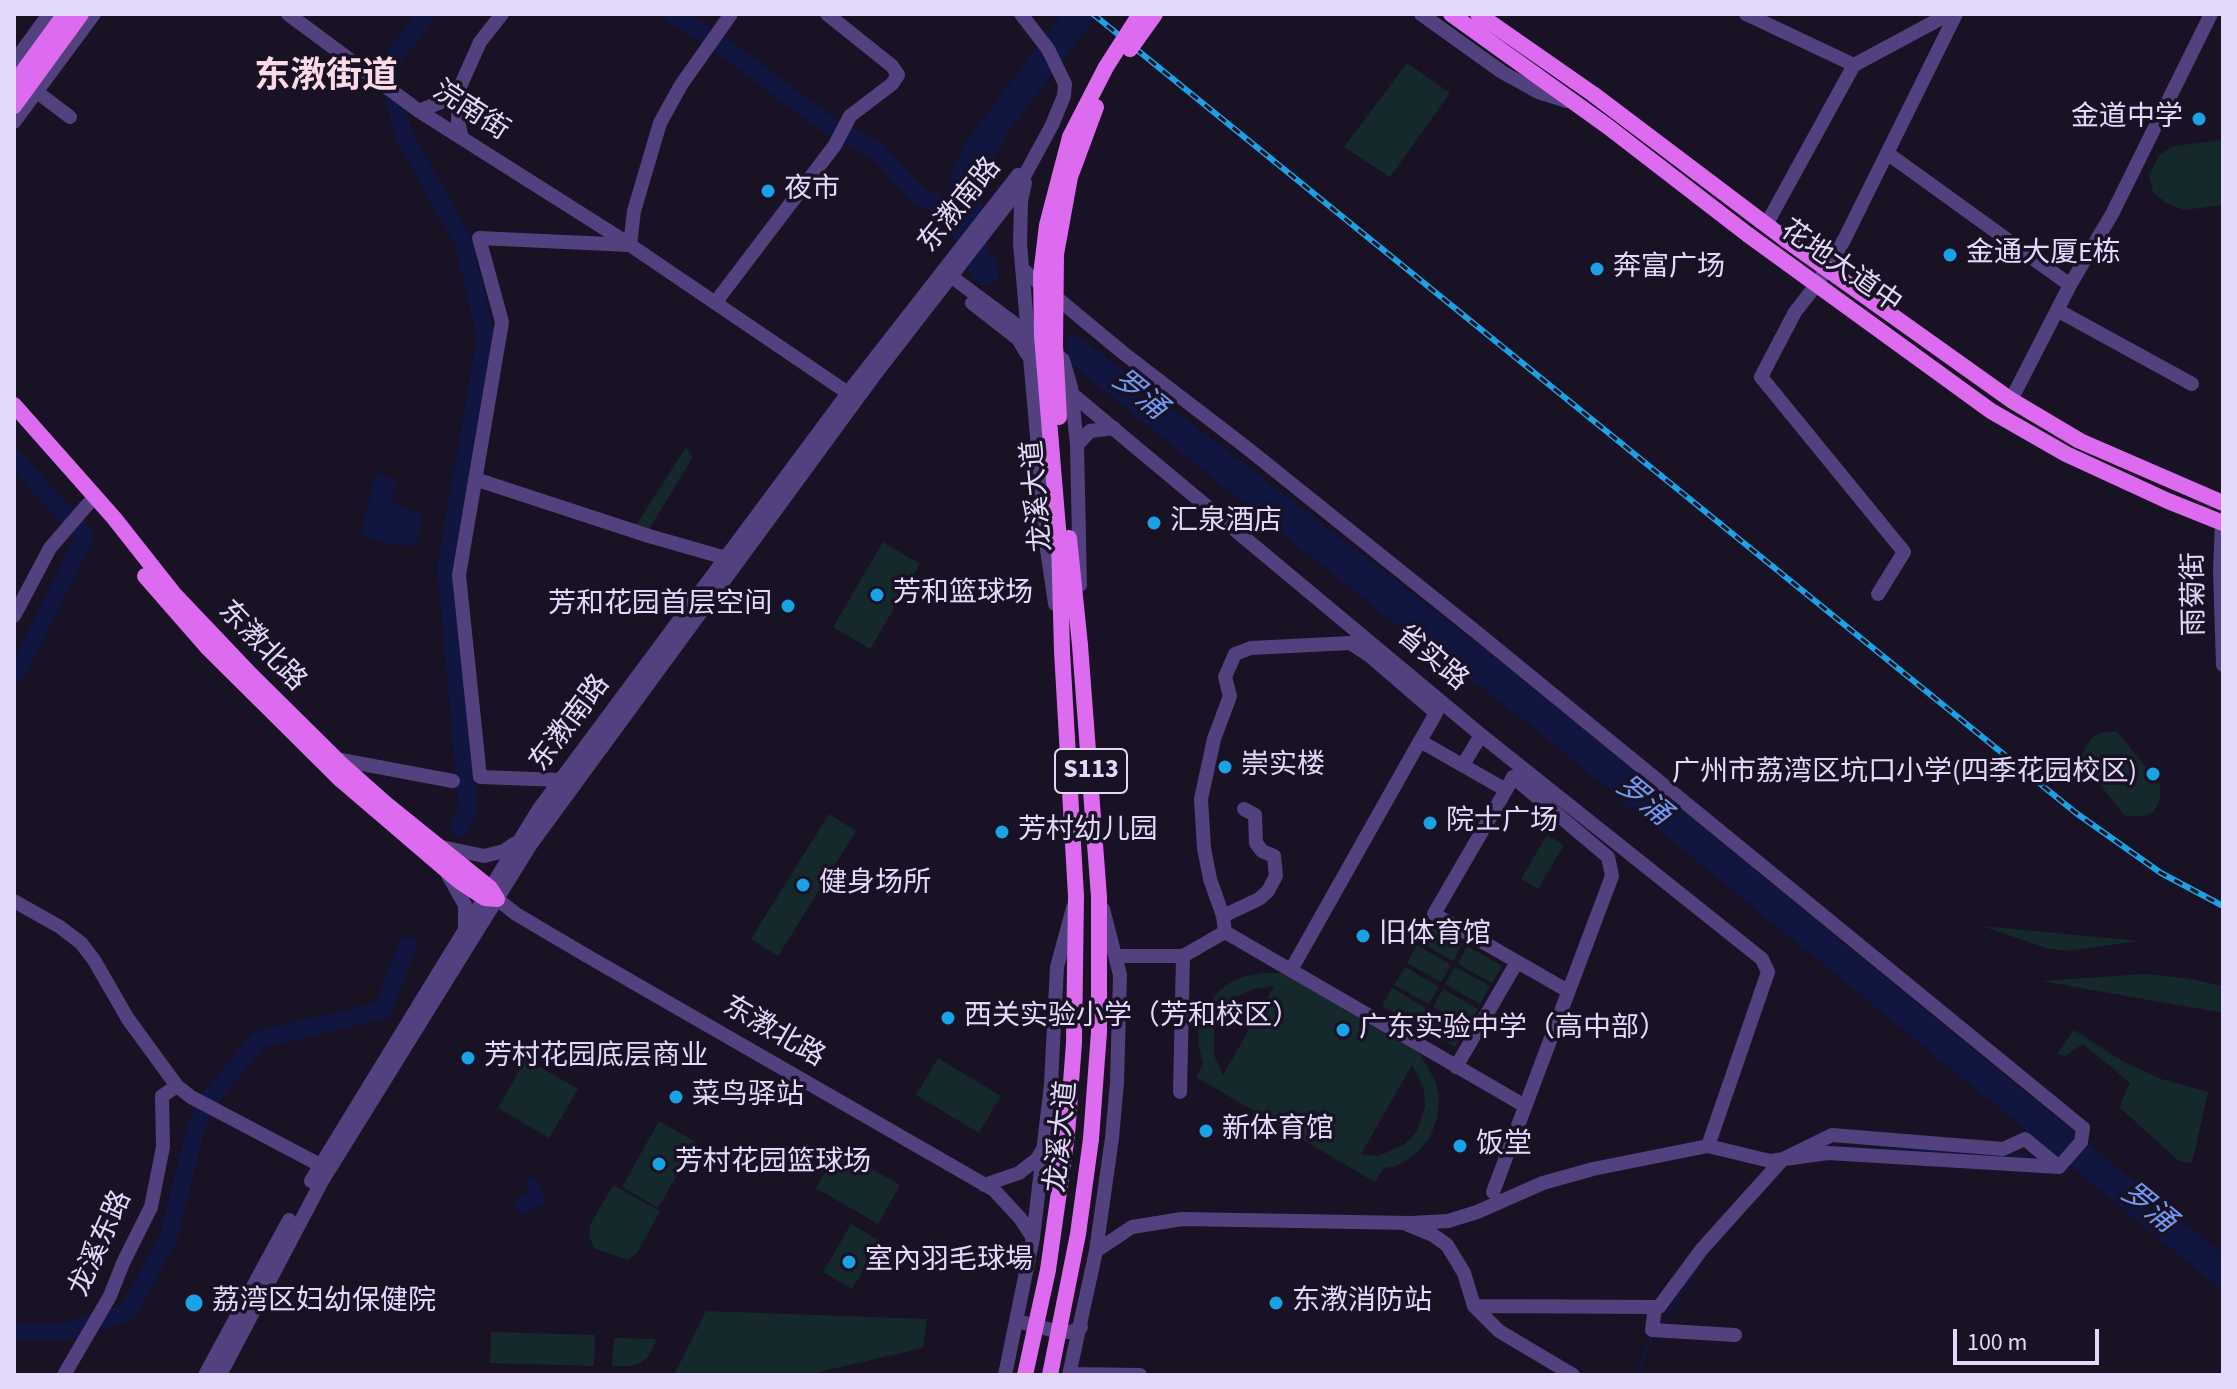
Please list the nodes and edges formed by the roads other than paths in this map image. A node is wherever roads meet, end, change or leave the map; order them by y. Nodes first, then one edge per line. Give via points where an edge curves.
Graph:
1 (49, 14) edge
2 (65, 14) edge
3 (81, 14) edge
4 (94, 14) edge
5 (288, 14) edge
6 (502, 14) edge
7 (731, 14) edge
8 (827, 14) edge
9 (1021, 14) edge
10 (1140, 14) edge
11 (1155, 14) edge
12 (1421, 14) edge
13 (1435, 14) edge
14 (1451, 14) edge
15 (1478, 14) edge
16 (1746, 14) edge
17 (1949, 14) edge
18 (1956, 14) edge
19 (2211, 14) edge
20 (14, 62) edge
21 (1854, 65) junction
22 (26, 87) edge
23 (459, 89) junction
24 (1567, 101) junction
25 (14, 106) edge
26 (419, 111) junction
27 (70, 117) dead end
28 (14, 122) edge
29 (1607, 126) junction
30 (462, 138) junction
31 (1887, 153) junction
32 (1030, 163) junction
33 (1766, 225) junction
34 (630, 245) junction
35 (1022, 269) junction
36 (1828, 269) junction
37 (951, 270) junction
38 (1817, 284) junction
39 (2070, 285) junction
40 (715, 303) junction
41 (2057, 310) junction
42 (1027, 333) junction
43 (1029, 358) junction
44 (2192, 384) dead end
45 (1072, 390) junction
46 (848, 393) junction
47 (2011, 400) junction
48 (16, 416) edge
49 (1114, 428) junction
50 (1077, 445) junction
51 (475, 479) junction
52 (2223, 503) edge
53 (83, 509) junction
54 (2222, 522) edge
55 (1064, 539) junction
56 (726, 558) junction
57 (1878, 594) dead end
58 (14, 616) edge
59 (1080, 645) junction
60 (1062, 651) junction
61 (2223, 665) edge
62 (1481, 735) junction
63 (1420, 741) junction
64 (336, 759) junction
65 (1463, 765) junction
66 (561, 780) junction
67 (453, 781) dead end
68 (1506, 790) junction
69 (1244, 809) dead end
70 (517, 842) junction
71 (439, 847) junction
72 (446, 871) junction
73 (491, 895) junction
74 (1076, 896) junction
75 (1099, 897) junction
76 (14, 901) edge
77 (1223, 916) junction
78 (1225, 932) junction
79 (465, 933) junction
80 (1116, 956) junction
81 (1183, 956) junction
82 (1517, 962) junction
83 (1291, 970) junction
84 (1568, 991) junction
85 (1456, 1067) junction
86 (177, 1086) junction
87 (1180, 1092) dead end
88 (1525, 1106) junction
89 (1708, 1146) junction
90 (1044, 1148) junction
91 (1783, 1159) junction
92 (320, 1165) junction
93 (2059, 1167) junction
94 (984, 1185) junction
95 (1493, 1192) dead end
96 (1402, 1223) junction
97 (1033, 1238) junction
98 (1096, 1251) junction
99 (1474, 1306) junction
100 (1655, 1307) junction
101 (1017, 1319) junction
102 (1081, 1327) junction
103 (1735, 1335) dead end
104 (1070, 1374) edge
105 (64, 1375) edge
106 (205, 1375) edge
107 (220, 1375) edge
108 (1005, 1375) edge
109 (1025, 1375) edge
110 (1050, 1375) edge
111 (1140, 1375) edge
112 (1573, 1375) edge

1 - 20 street
2 - 22 main road
3 - 22 main road
4 - 22 street
5 - 26 street, 浣南街
6 - 23 street via 480,42
7 - 34 street via 665,112 634,211
8 - 40 street via 898,75 850,116 835,145
9 - 32 street via 1062,74 1064,96
10 - 55 main road, 龙溪大道, bridge via 1070,137 1047,225 1042,336
11 - 55 main road, 龙溪大道, bridge via 1093,113 1063,208 1054,280
12 - 24 street via 1502,72
13 - 24 main road
14 - 29 main road, 花地大道中
15 - 33 main road, 花地大道中
16 - 21 street
17 - 21 street
18 - 31 street
19 - 39 street via 2112,214
21 - 33 street
22 - 25 main road
22 - 27 street
22 - 28 street
23 - 26 street
23 - 30 street
24 - 29 main road
26 - 30 street, 浣南街
29 - 38 main road, 花地大道中
30 - 34 street, 浣南街
31 - 36 street
31 - 39 street
32 - 35 street via 1019,223
32 - 37 street, 东漖南路
33 - 36 main road, 花地大道中
34 - 40 street, 浣南街
34 - 51 street via 479,238 502,322
35 - 42 street
35 - 93 street via 2083,1128 2081,1142
36 - 38 street
36 - 47 main road, 花地大道中
37 - 42 street
37 - 43 street via 1018,339
37 - 46 street, 东漖南路
37 - 73 street, 东漖南路
38 - 54 main road, 花地大道中 via 2022,430
38 - 57 street via 1795,312 1761,377 1904,552
39 - 41 street
40 - 46 street, 浣南街
41 - 44 street
41 - 47 street
42 - 43 street
42 - 45 street via 1063,360
43 - 45 street, 省实路 via 1052,364
43 - 60 street
45 - 49 street, 省实路
45 - 50 street
46 - 56 street, 东漖南路
47 - 52 main road, 花地大道中 via 2080,441
48 - 53 main road, 东漖北路
48 - 64 main road, 东漖北路 via 105,508 191,613
49 - 50 street via 1090,431
49 - 62 street, 省实路
50 - 59 street
51 - 56 street
51 - 66 street via 459,575 480,777
53 - 58 street via 39,567
53 - 72 main road, 东漖北路 via 207,647 341,780
54 - 61 street, 雨菊街
55 - 59 main road, 龙溪大道 / S113
55 - 60 main road, 龙溪大道 / S113
56 - 66 street, 东漖南路
59 - 75 main road, 龙溪大道 / S113
60 - 74 main road, 龙溪大道 / S113
62 - 65 street
62 - 89 street, 省实路 via 1762,959 1768,972
63 - 65 street
63 - 77 street via 1436,713 1350,643 1251,648 1235,654 1225,677 1230,696 1201,799 1204,848
63 - 83 street
64 - 67 street
64 - 71 main road, 东漖北路
65 - 68 street
66 - 70 street, 东漖南路
68 - 82 street via 1434,914
68 - 84 street via 1513,777 1608,857 1612,866
69 - 77 street via 1255,815 1256,843 1274,856 1276,876 1259,899
70 - 71 street via 484,856
70 - 73 street, 东漖南路
71 - 73 main road, 东漖北路
72 - 73 main road, 东漖北路
72 - 79 street via 465,905
73 - 79 street, 东漖南路
73 - 94 street, 东漖北路 via 568,945
73 - 107 street, 东漖南路 via 322,1181
74 - 90 street via 1057,967
74 - 109 main road, 龙溪大道 / S113, bridge via 1067,1135 1048,1270
75 - 80 street
75 - 110 main road, 龙溪大道 / S113, bridge via 1099,1032 1091,1139
76 - 86 street via 81,943
77 - 78 street
78 - 81 street
78 - 83 street
79 - 92 street, 东漖南路
80 - 81 street
80 - 98 street via 1117,1082
81 - 87 street
82 - 84 street
82 - 85 street
83 - 85 street
84 - 88 street
85 - 88 street
86 - 92 street
86 - 105 street, 龙溪东路 via 162,1096 163,1147 151,1207 110,1296
88 - 95 street
89 - 91 street via 1770,1161
89 - 96 street via 1543,1183 1448,1221
90 - 94 street via 1019,1173
90 - 97 street
91 - 93 street via 1828,1153
91 - 93 street via 1832,1135 2003,1149 2025,1139
91 - 100 street
92 - 106 street, 东漖南路
94 - 97 street, 东漖北路 via 1006,1202
96 - 98 street via 1182,1219 1132,1227
96 - 99 street via 1447,1245 1464,1273
97 - 101 street
98 - 102 street
99 - 100 street
99 - 112 street via 1499,1331
100 - 103 street via 1652,1330
101 - 102 street via 1059,1332
101 - 108 street
102 - 104 street
104 - 111 street

